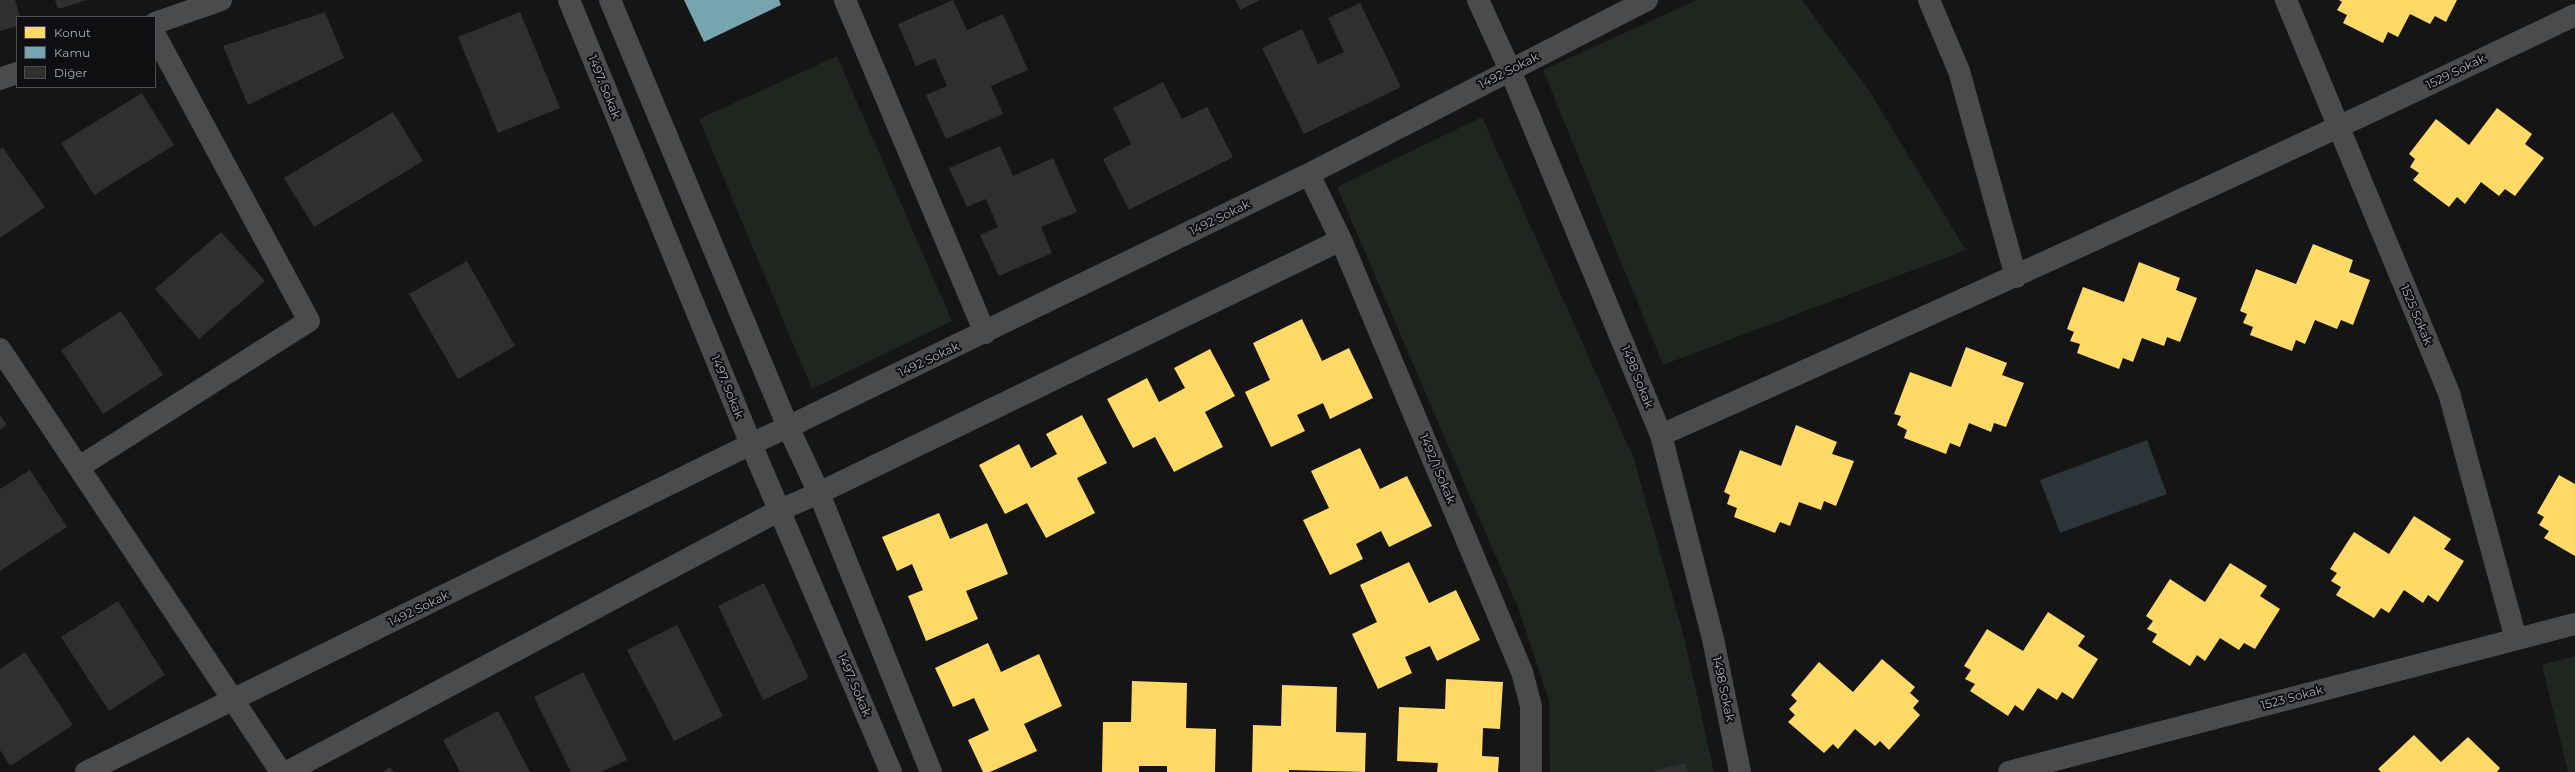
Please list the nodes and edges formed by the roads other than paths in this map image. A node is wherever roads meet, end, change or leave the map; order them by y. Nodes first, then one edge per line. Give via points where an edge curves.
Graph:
1 (221, 0) edge
2 (569, 0) edge
3 (610, 0) edge
4 (845, 0) edge
5 (1478, 0) edge
6 (1647, 0) edge
7 (1929, 0) edge
8 (2286, 0) edge
9 (2575, 15) edge
10 (156, 24) edge
11 (156, 36) edge
12 (1510, 70) junction
13 (16, 73) edge
14 (0, 79) edge
15 (2337, 128) junction
16 (1310, 174) junction
17 (1341, 240) junction
18 (2016, 277) junction
19 (985, 333) junction
20 (0, 348) edge
21 (788, 427) junction
22 (1660, 435) junction
23 (751, 444) junction
24 (79, 468) junction
25 (819, 493) junction
26 (780, 510) junction
27 (2575, 624) edge
28 (2516, 639) junction
29 (232, 701) junction
30 (2076, 763) edge
31 (86, 772) edge
32 (281, 772) edge
33 (287, 772) edge
34 (891, 772) edge
35 (931, 772) edge
36 (1531, 772) edge
37 (1740, 772) edge
38 (2009, 772) edge

1 - 10 street
2 - 23 street, 1497. Sokak
3 - 21 street
4 - 19 street
5 - 12 street, 1498 Sokak
6 - 12 street, 1492 Sokak
7 - 18 street via 1959,71
8 - 15 street, 1525 Sokak
9 - 15 street, 1529 Sokak
11 - 24 street via 309,321
12 - 16 street, 1492 Sokak
12 - 22 street, 1498 Sokak
13 - 14 street
15 - 18 street, 1529 Sokak
15 - 28 street, 1525 Sokak via 2449,393
16 - 17 street, 1492/1 Sokak
16 - 19 street, 1492 Sokak
17 - 25 street
17 - 36 street, 1492/1 Sokak via 1522,672 1531,706
18 - 22 street, 1529 Sokak
19 - 21 street, 1492 Sokak
20 - 24 street
21 - 23 street, 1492 Sokak
21 - 25 street
22 - 37 street, 1498 Sokak via 1713,639
23 - 26 street, 1497. Sokak
23 - 29 street, 1492 Sokak
24 - 29 street
25 - 26 street
25 - 35 street
26 - 33 street
26 - 34 street, 1497. Sokak
27 - 28 street, 1523 Sokak
28 - 30 street, 1523 Sokak
29 - 31 street, 1492 Sokak
29 - 32 street
30 - 38 street, 1523 Sokak

